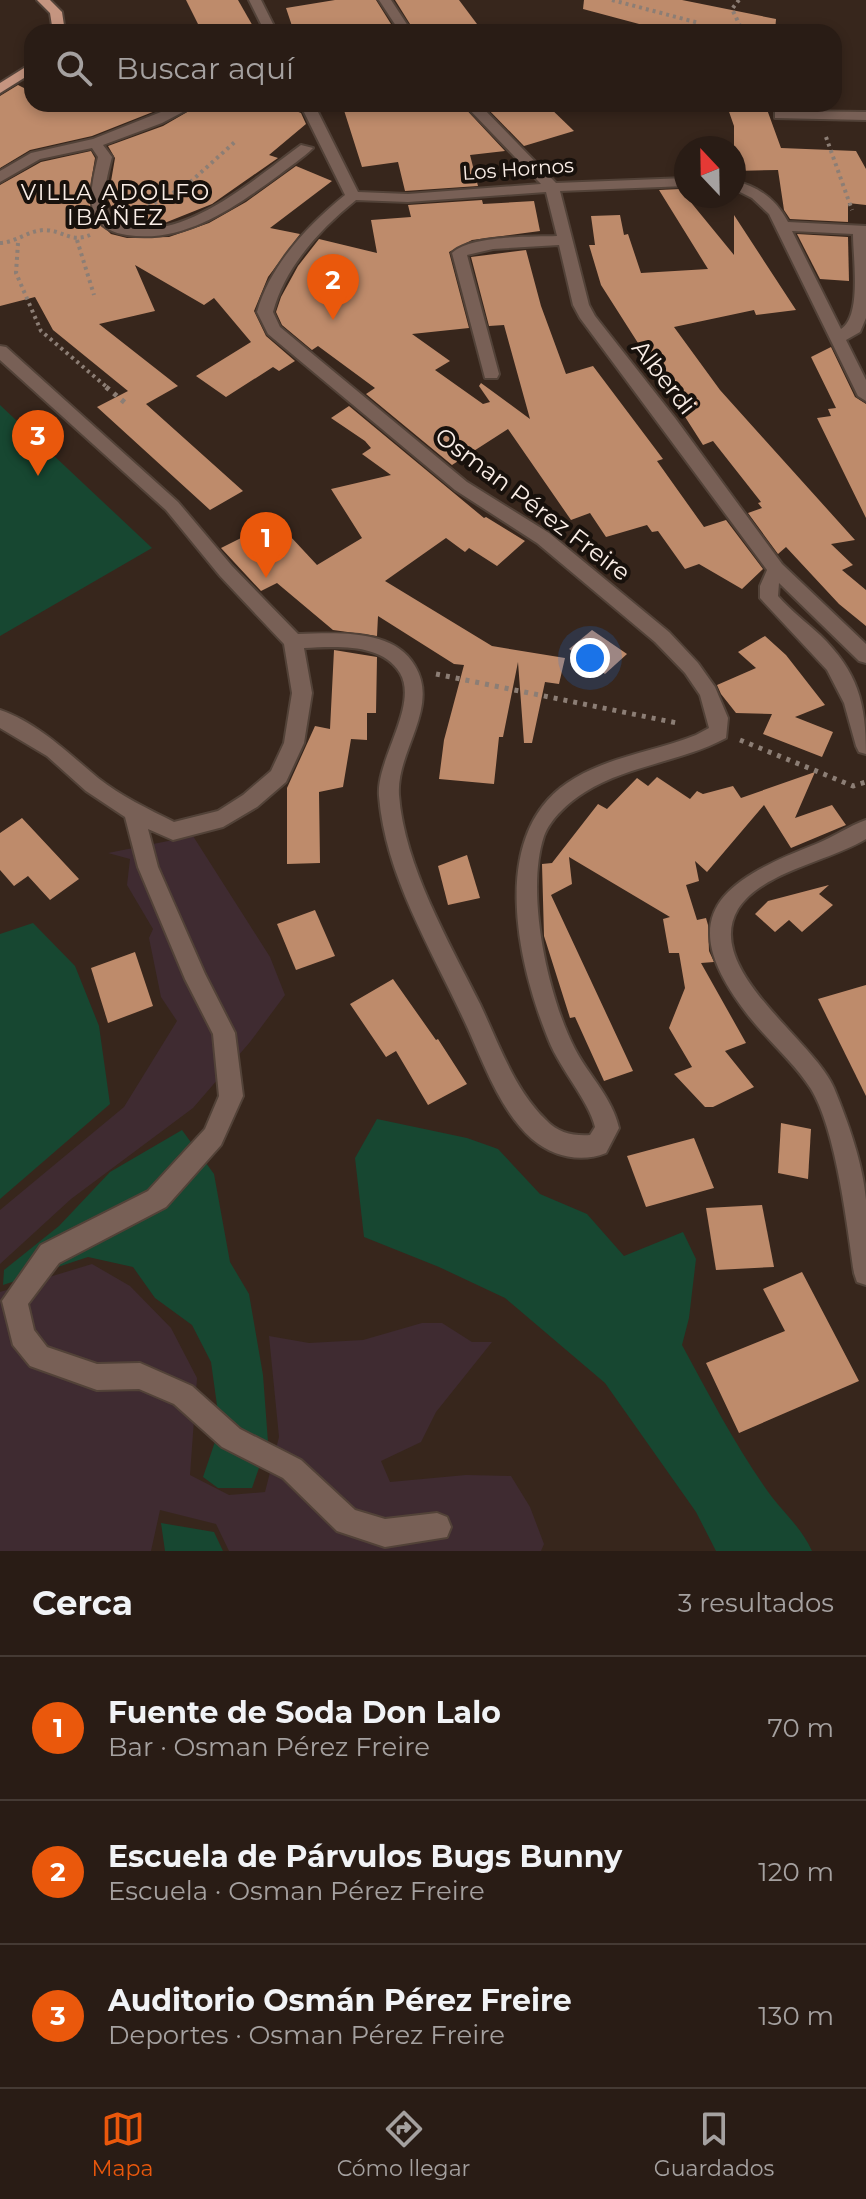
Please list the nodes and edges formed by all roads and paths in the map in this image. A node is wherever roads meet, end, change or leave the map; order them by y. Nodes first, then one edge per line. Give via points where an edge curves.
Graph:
1 (43, 0) edge
2 (255, 0) edge
3 (385, 0) edge
4 (612, 0) edge
5 (739, 0) edge
6 (699, 23) dead end
7 (58, 24) edge
8 (267, 24) edge
9 (401, 24) edge
10 (739, 24) edge
11 (24, 72) edge
12 (0, 89) edge
13 (171, 112) edge
14 (311, 112) edge
15 (479, 112) edge
16 (780, 115) dead end
17 (866, 116) edge
18 (830, 118) junction
19 (95, 143) junction
20 (306, 148) dead end
21 (0, 178) edge
22 (674, 182) edge
23 (552, 187) junction
24 (746, 190) edge
25 (353, 196) junction
26 (783, 226) junction
27 (863, 230) edge
28 (77, 240) dead end
29 (565, 240) junction
30 (18, 243) dead end
31 (94, 295) dead end
32 (838, 338) junction
33 (0, 351) edge
34 (491, 374) dead end
35 (866, 396) edge
36 (129, 406) dead end
37 (776, 569) junction
38 (293, 641) junction
39 (866, 656) edge
40 (408, 668) junction
41 (0, 718) edge
42 (719, 732) junction
43 (866, 746) edge
44 (866, 782) edge
45 (134, 812) junction
46 (866, 829) edge
47 (866, 1273) edge
48 (437, 1527) dead end

1 - 7 main road via 56,12
2 - 8 street
3 - 9 street
4 - 6 path
5 - 10 path via 732,9
11 - 12 main road
13 - 19 street
14 - 25 street
15 - 23 street
16 - 18 street
17 - 18 street
18 - 27 path via 824,129
19 - 20 street via 105,157 96,195 99,212 112,227 146,236 207,215
19 - 21 street via 31,157
22 - 23 street, Los Hornos
23 - 25 street, Los Hornos via 408,198
23 - 29 street, Alberdi
24 - 26 street via 767,203
25 - 42 street, Osman Pérez Freire via 329,214 282,276 266,305 269,322 461,486 543,538 662,637 711,695 720,714
26 - 27 street
26 - 32 street
27 - 32 street via 862,310 854,328
28 - 31 path
29 - 34 street via 459,253
29 - 37 street, Alberdi via 588,318
30 - 36 path via 16,273 41,331
32 - 35 street
33 - 38 street via 172,506
37 - 39 street, Alberdi
37 - 43 street via 769,598 841,673
38 - 40 street via 383,648
38 - 45 street via 302,693 294,743 279,776 223,818 173,831
40 - 42 path
40 - 42 street via 415,687 409,720 392,759 389,796 406,862 496,1068 520,1107 539,1131 583,1149 598,1145 607,1128 601,1108 564,1052 549,1007 527,894 535,835 544,816 579,785
41 - 45 street via 54,750
42 - 44 path via 853,786
45 - 48 street via 148,867 224,1033 231,1096 213,1137 157,1199 50,1254 15,1301 22,1336 39,1357 65,1368 97,1377 140,1376 183,1395 231,1438 292,1469 347,1521 385,1533
46 - 47 street via 847,843 779,869 735,896 722,913 721,937 725,960 737,981 822,1085 853,1185

